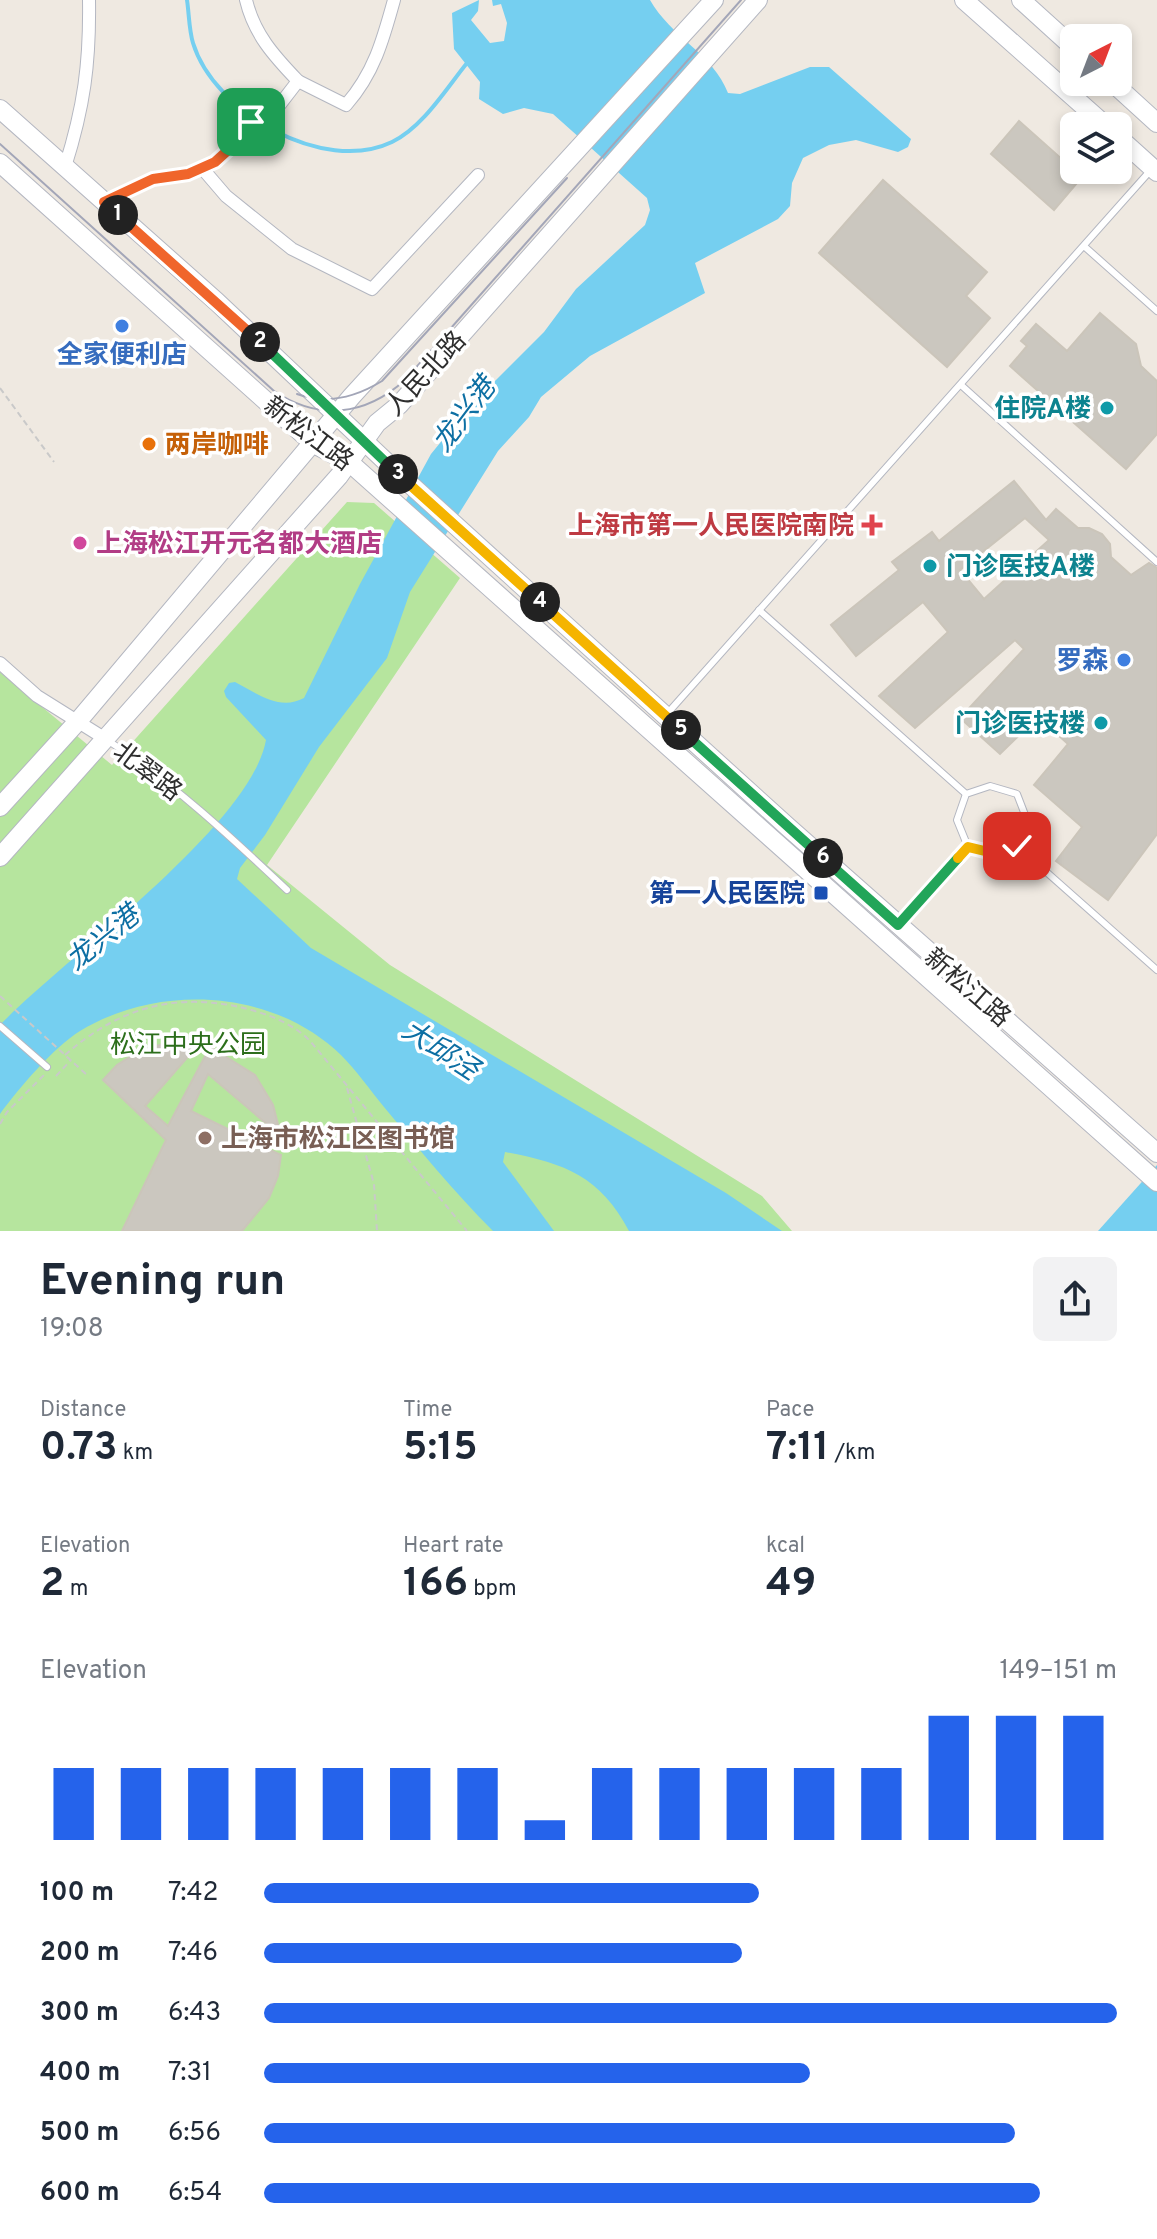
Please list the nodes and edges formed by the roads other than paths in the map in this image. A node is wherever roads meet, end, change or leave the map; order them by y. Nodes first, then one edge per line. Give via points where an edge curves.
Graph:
1 (89, 0) edge
2 (246, 0) edge
3 (394, 0) edge
4 (714, 0) edge
5 (758, 0) edge
6 (964, 0) edge
7 (1021, 0) edge
8 (1060, 35) edge
9 (298, 81) junction
10 (1127, 96) edge
11 (0, 109) edge
12 (1090, 112) edge
13 (1157, 123) edge
14 (1132, 149) edge
15 (0, 163) edge
16 (65, 167) junction
17 (202, 168) junction
18 (1155, 170) edge
19 (478, 175) dead end
20 (104, 202) junction
21 (1085, 247) junction
22 (1157, 311) edge
23 (961, 385) junction
24 (338, 414) junction
25 (364, 441) junction
26 (314, 444) junction
27 (349, 462) junction
28 (1157, 562) edge
29 (759, 610) junction
30 (0, 663) edge
31 (665, 716) junction
32 (79, 720) junction
33 (104, 738) junction
34 (966, 794) junction
35 (0, 807) edge
36 (1017, 846) junction
37 (968, 847) junction
38 (0, 857) edge
39 (287, 890) dead end
40 (898, 925) junction
41 (1157, 970) edge
42 (0, 1026) edge
43 (48, 1068) road end
44 (1157, 1153) edge
45 (1152, 1177) edge

1 - 16 street via 83,108
2 - 9 street via 270,53
3 - 9 street via 379,56 346,105
4 - 24 main road, 人民北路
5 - 25 main road, 人民北路
6 - 12 main road
7 - 8 main road
9 - 17 street via 265,124 251,122 238,141
10 - 13 main road
11 - 16 main road, 新松江路
14 - 18 main road
15 - 26 main road, 新松江路
16 - 20 main road, 新松江路
17 - 19 street via 226,196 292,249 372,289
17 - 20 street via 153,179
18 - 21 lane
20 - 24 main road, 新松江路
21 - 22 lane
21 - 23 lane
23 - 28 lane
23 - 29 lane
24 - 25 main road, 新松江路
24 - 26 main road, 人民北路
25 - 27 main road, 人民北路
25 - 31 main road, 新松江路
26 - 27 main road, 新松江路
26 - 32 main road, 人民北路
27 - 33 main road, 人民北路
27 - 45 main road, 新松江路
29 - 31 lane
29 - 34 lane
30 - 32 street, 北翠路 via 37,696
31 - 40 main road, 新松江路
32 - 33 street, 北翠路
32 - 35 main road, 人民北路
33 - 38 main road, 人民北路
33 - 39 lane, 北翠路 via 207,817
34 - 36 lane via 990,786 1017,794 1027,820
34 - 37 lane via 957,820
36 - 37 lane via 993,853
36 - 41 lane
37 - 40 lane
40 - 44 main road, 新松江路
42 - 43 lane

